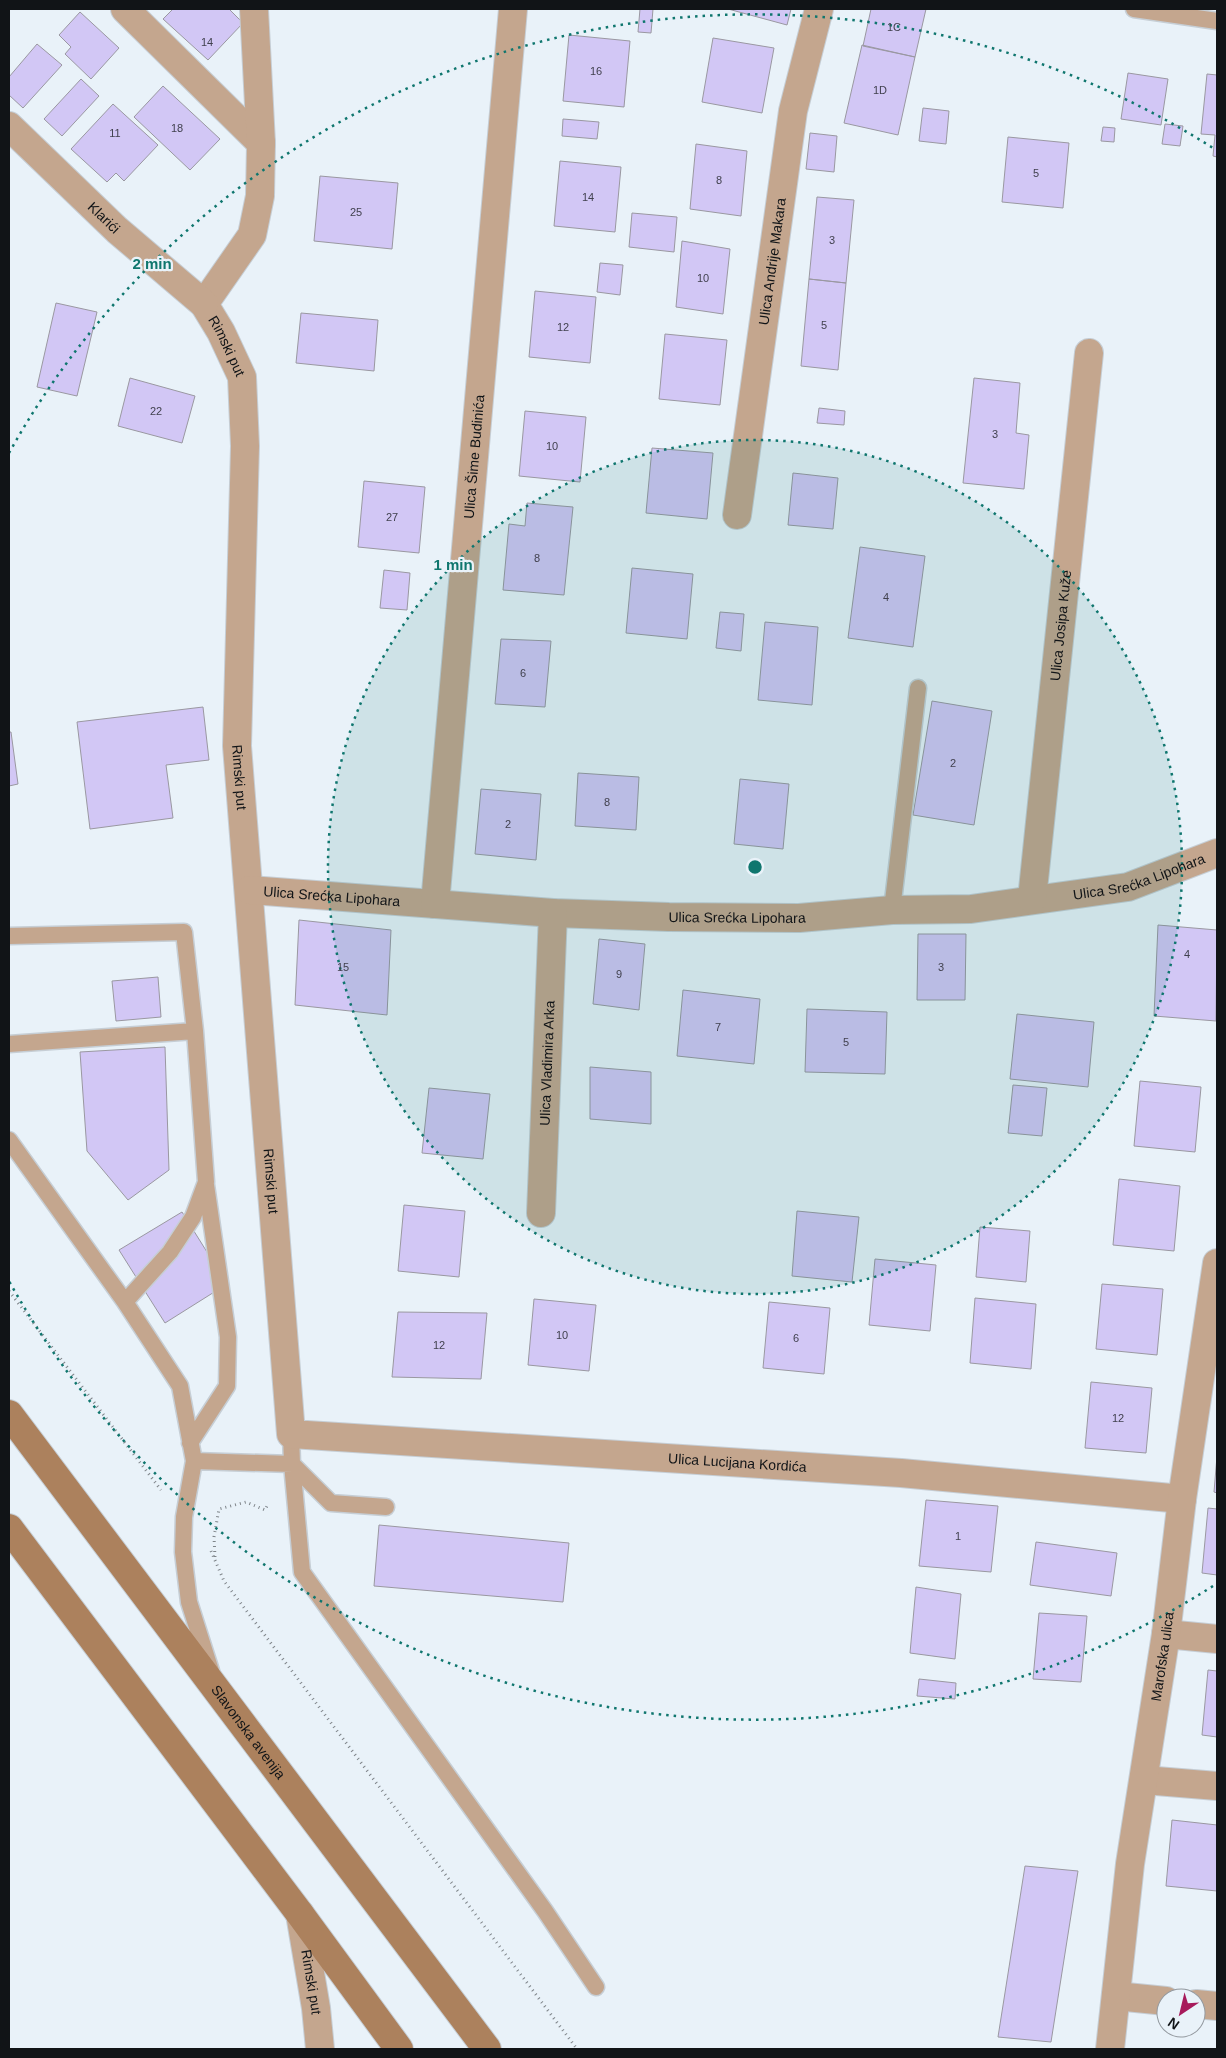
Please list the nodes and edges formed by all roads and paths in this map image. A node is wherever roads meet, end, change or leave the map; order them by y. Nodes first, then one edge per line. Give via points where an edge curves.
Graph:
1 (125, 9) edge
2 (254, 9) edge
3 (513, 9) edge
4 (819, 9) edge
5 (1134, 9) edge
6 (1217, 20) edge
7 (9, 126) edge
8 (261, 143) junction
9 (204, 304) junction
10 (1089, 353) dead end
11 (737, 515) dead end
12 (918, 688) dead end
13 (1217, 853) edge
14 (250, 890) junction
15 (1032, 899) junction
16 (435, 904) junction
17 (892, 910) junction
18 (553, 913) junction
19 (9, 936) edge
20 (194, 1031) junction
21 (9, 1044) edge
22 (9, 1140) edge
23 (206, 1182) junction
24 (541, 1213) dead end
25 (1217, 1263) edge
26 (9, 1290) edge
27 (125, 1302) junction
28 (9, 1414) edge
29 (291, 1434) junction
30 (190, 1443) junction
31 (194, 1461) junction
32 (292, 1464) junction
33 (150, 1476) dead end
34 (1182, 1499) junction
35 (386, 1507) dead end
36 (9, 1528) edge
37 (207, 1545) dead end
38 (215, 1557) junction
39 (1166, 1634) junction
40 (1217, 1638) edge
41 (217, 1690) junction
42 (1144, 1780) junction
43 (1217, 1786) edge
44 (300, 1914) junction
45 (596, 1987) dead end
46 (1116, 1996) junction
47 (1156, 2000) edge
48 (320, 2049) edge
49 (399, 2049) edge
50 (487, 2049) edge
51 (577, 2049) edge
52 (1110, 2049) edge

1 - 8 street
2 - 8 street, Rimski put
3 - 16 street, Ulica Šime Budinića
4 - 11 street, Ulica Andrije Makara via 793,111
5 - 6 lane
7 - 9 street, Klarići via 116,230
8 - 9 street, Rimski put via 260,196 252,235
9 - 14 street, Rimski put via 242,377 245,446 238,746
10 - 15 street, Ulica Josipa Kuže
12 - 17 lane
13 - 15 street, Ulica Srećka Lipohara via 1128,887
14 - 16 street, Ulica Srećka Lipohara
14 - 29 street, Rimski put
15 - 17 street, Ulica Srećka Lipohara via 972,909
16 - 18 street, Ulica Srećka Lipohara
17 - 18 street, Ulica Srećka Lipohara via 799,918 669,918
18 - 24 street, Ulica Vladimira Arka
19 - 20 lane via 184,932
20 - 21 lane
20 - 23 lane
22 - 27 lane
23 - 27 lane via 193,1217 170,1252
23 - 30 lane via 228,1337 227,1386
25 - 34 street, Marofska ulica
26 - 33 path
27 - 30 lane via 180,1386
28 - 41 main road, Slavonska avenija
29 - 32 lane
29 - 34 street, Ulica Lucijana Kordića via 900,1473
30 - 31 lane
31 - 32 lane
31 - 41 lane via 184,1517 183,1552 189,1602
32 - 35 lane via 331,1503
32 - 38 path via 265,1510 246,1502 219,1509 214,1537
32 - 45 lane via 302,1572 534,1895
34 - 39 street, Marofska ulica
36 - 44 main road
37 - 38 path
38 - 51 path via 224,1581
39 - 40 street
39 - 42 street, Marofska ulica
41 - 50 main road, Slavonska avenija
42 - 43 street
42 - 46 street, Marofska ulica via 1130,1864
44 - 48 street, Rimski put
44 - 49 main road
46 - 47 street
46 - 52 street, Marofska ulica

